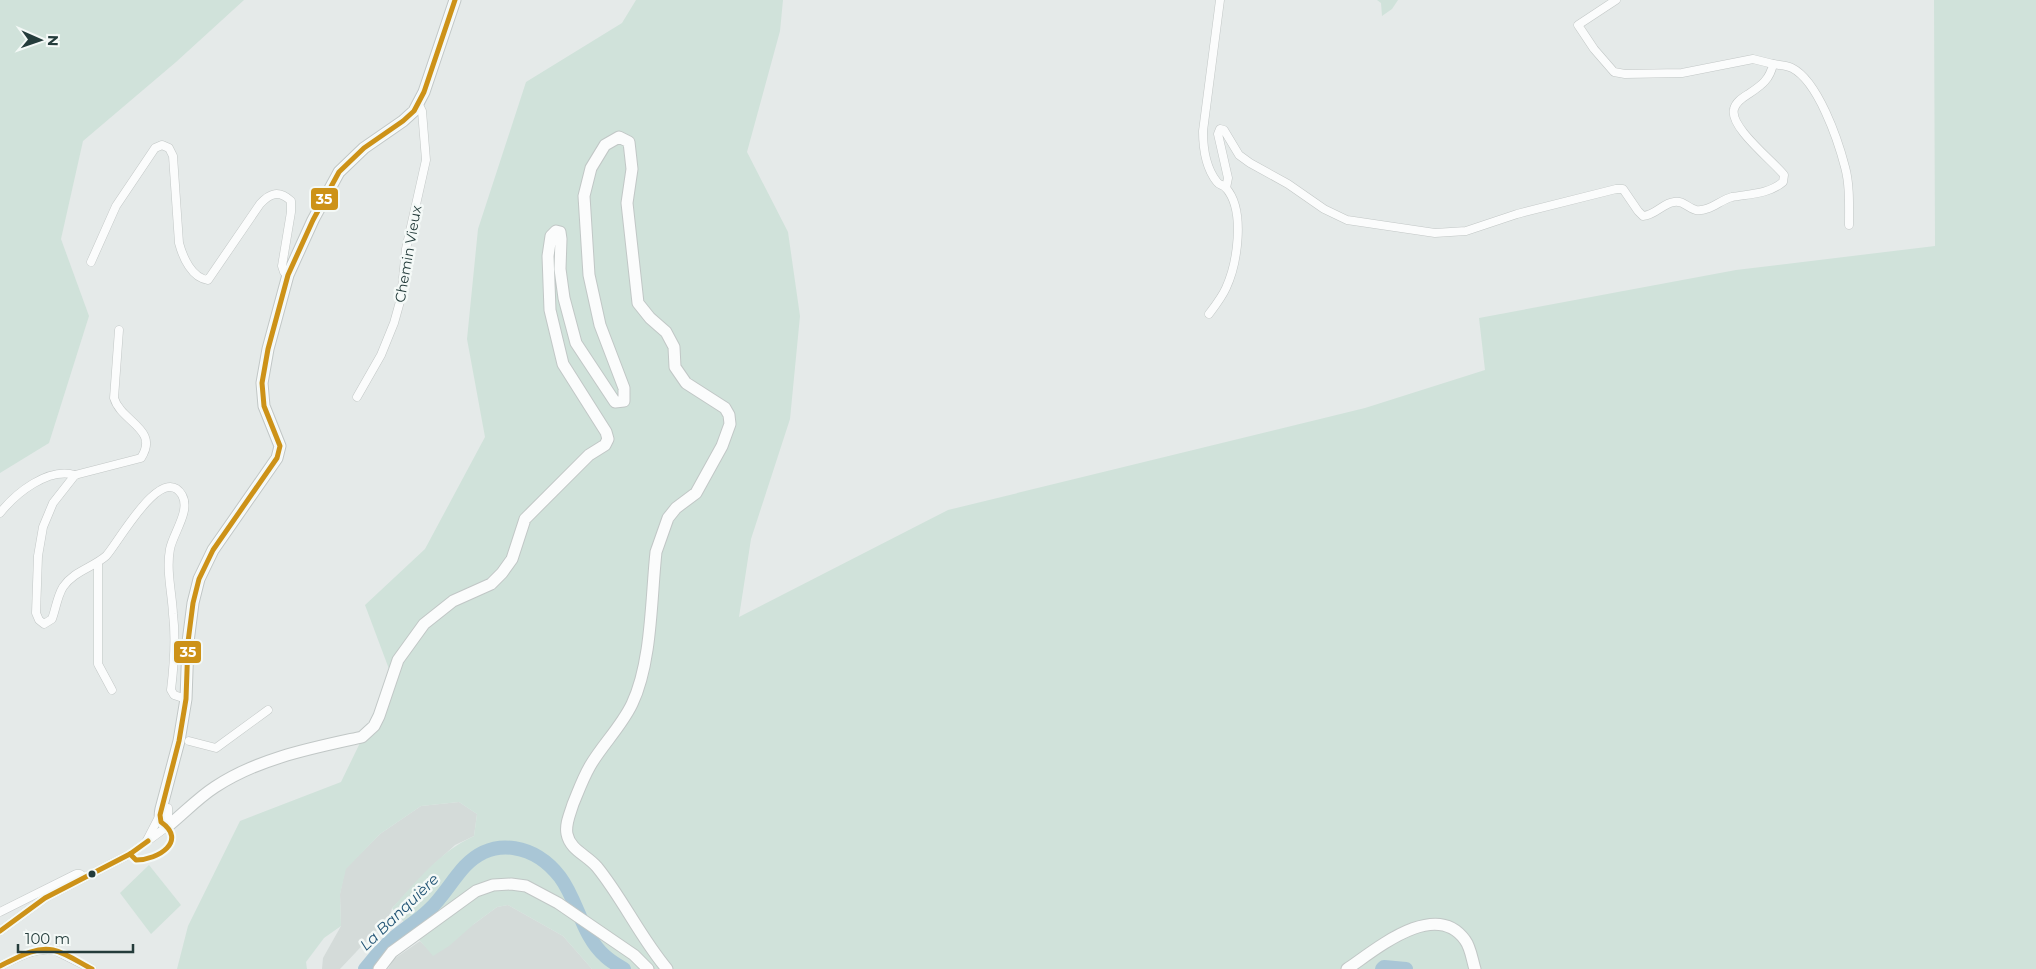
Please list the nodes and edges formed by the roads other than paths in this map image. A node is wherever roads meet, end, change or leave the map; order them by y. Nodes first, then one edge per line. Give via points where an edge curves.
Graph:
1 (455, 0) edge
2 (1220, 0) edge
3 (1616, 0) edge
4 (1773, 64) junction
5 (418, 103) junction
6 (1226, 188) junction
7 (1849, 224) dead end
8 (91, 262) dead end
9 (288, 275) junction
10 (1209, 314) dead end
11 (119, 330) dead end
12 (357, 397) dead end
13 (75, 475) junction
14 (0, 512) edge
15 (98, 563) junction
16 (112, 690) dead end
17 (186, 699) junction
18 (268, 710) dead end
19 (190, 741) dead end
20 (191, 806) junction
21 (167, 812) junction
22 (168, 826) junction
23 (145, 844) junction
24 (84, 877) junction
25 (0, 912) edge
26 (0, 931) edge
27 (0, 966) edge
28 (92, 969) edge
29 (379, 969) edge
30 (648, 969) edge
31 (668, 969) edge
32 (1347, 969) edge
33 (1474, 969) edge

1 - 5 street
2 - 6 street via 1203,131 1206,161 1218,184
3 - 4 street via 1578,25 1614,72 1682,73 1753,59
4 - 6 street via 1764,83 1736,103 1734,118 1784,175 1783,182 1754,194 1730,198 1704,210 1672,202 1651,216 1643,216 1623,189 1616,189 1516,214 1466,231 1435,233 1347,220 1250,163 1239,155 1224,130 1220,129 1218,134 1228,178
4 - 7 street via 1791,68 1808,80 1822,106 1845,168
5 - 9 street via 403,121 364,148 340,172
5 - 12 street, Chemin Vieux via 422,112 426,160 406,248 401,298 394,324
6 - 10 street via 1238,227 1236,259 1226,289
8 - 9 street via 116,206 155,148 162,145 169,148 173,156 179,243 193,272 208,280 260,204 266,198 279,194 291,201 282,266
9 - 17 street via 262,383 264,406 280,446 277,458 213,550 199,579 188,642
11 - 13 street via 114,398 116,406 142,431 147,441 146,451 141,458
13 - 14 street via 68,473 45,478 26,487
13 - 15 street via 53,503 43,527 38,556 36,614 39,620 44,624 52,619 64,586 74,575
15 - 16 street via 98,664
15 - 17 street via 158,490 168,488 181,493 184,509 170,548 169,565 174,617 171,690 174,695
17 - 21 street via 166,795
18 - 19 street via 216,748
20 - 21 street via 182,811
20 - 22 street
20 - 31 street via 214,788 260,764 362,737 368,732 379,716 398,660 424,624 452,601 491,584 512,559 525,519 589,455 605,445 606,432 563,364 550,310 548,256 551,236 556,231 560,232 564,298 576,343 611,398 615,402 624,401 624,388 600,325 589,275 584,196 591,168 605,145 619,137 629,142 632,169 627,203 638,303 666,332 674,347 675,368 686,383 725,408 730,424 722,446 696,493 668,518 655,560 644,670 632,704 590,766 568,821 570,842 603,874 642,937
21 - 22 street via 161,822
21 - 23 street
22 - 23 street
23 - 24 street
24 - 25 street via 76,874
24 - 26 street via 45,898
27 - 28 street via 47,949
29 - 30 street via 392,952 476,891 493,885 519,885 558,903 634,955
32 - 33 street via 1402,932 1437,924 1457,932 1465,940

